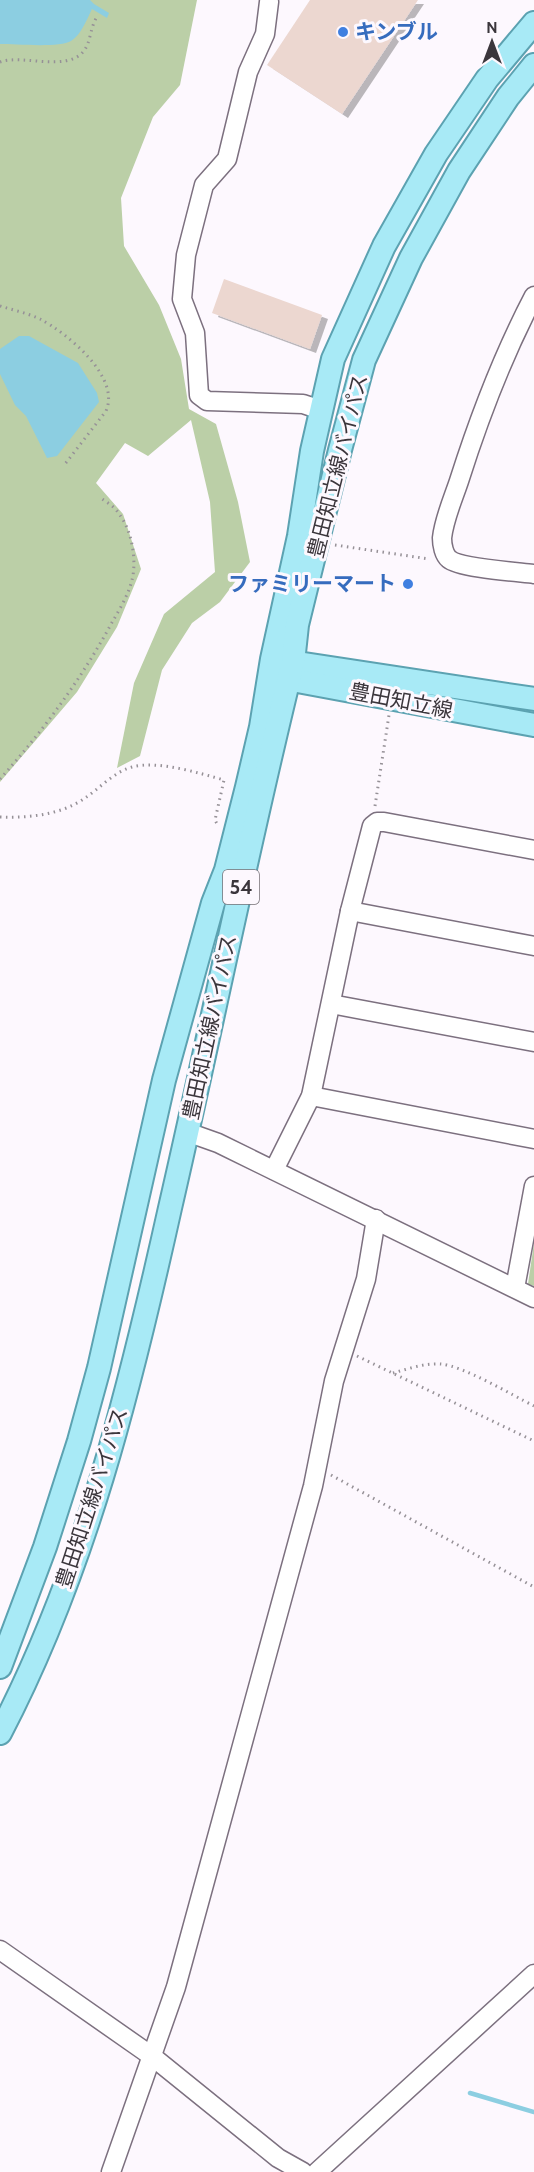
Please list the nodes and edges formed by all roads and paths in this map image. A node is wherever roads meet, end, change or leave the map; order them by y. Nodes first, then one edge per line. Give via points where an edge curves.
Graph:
1 (269, 2) dead end
2 (97, 17) dead end
3 (534, 23) edge
4 (0, 62) edge
5 (534, 65) edge
6 (534, 296) edge
7 (0, 306) edge
8 (321, 410) junction
9 (65, 464) dead end
10 (102, 499) dead end
11 (318, 542) junction
12 (450, 560) junction
13 (534, 574) edge
14 (280, 669) junction
15 (391, 698) junction
16 (534, 699) edge
17 (534, 725) edge
18 (0, 779) edge
19 (0, 817) edge
20 (372, 826) junction
21 (236, 833) junction
22 (534, 850) edge
23 (350, 911) junction
24 (534, 946) edge
25 (331, 1004) junction
26 (534, 1042) edge
27 (311, 1096) junction
28 (187, 1132) junction
29 (534, 1139) edge
30 (274, 1170) junction
31 (534, 1186) edge
32 (376, 1219) junction
33 (514, 1288) junction
34 (534, 1298) edge
35 (344, 1349) junction
36 (393, 1373) junction
37 (534, 1406) edge
38 (534, 1441) edge
39 (316, 1470) junction
40 (534, 1587) edge
41 (0, 1667) edge
42 (0, 1733) edge
43 (0, 1950) edge
44 (534, 1974) edge
45 (153, 2057) junction
46 (111, 2172) edge
47 (303, 2172) edge
48 (317, 2172) edge

1 - 8 street via 265,34 248,72 227,159 204,185 186,255 182,299 195,333 199,394 207,401 303,404
2 - 4 path via 82,52 73,58 55,62
3 - 8 main road, 豊田知立線バイパス / 54 via 487,79 436,153 384,246 333,359
5 - 11 main road, 豊田知立線バイパス / 54 via 459,171 411,258 364,360
6 - 12 street via 487,399 460,476 442,539
7 - 9 path via 49,325 92,359 108,387 106,411
8 - 14 main road, 豊田知立線バイパス / 54
10 - 18 path via 121,516 129,535 132,580 99,646 63,702
11 - 12 path
11 - 14 main road, 豊田知立線バイパス / 54 via 297,625
12 - 13 street
14 - 15 main road, 豊田知立線
14 - 16 main road, 豊田知立線
14 - 21 main road, 豊田知立線バイパス / 54 via 261,727
14 - 28 main road, 豊田知立線バイパス / 54 via 238,896
15 - 17 main road, 豊田知立線
15 - 20 path
19 - 21 path via 65,809 132,767 167,767 224,780 215,820 220,828
20 - 22 street via 384,822
20 - 23 street
21 - 41 main road, 豊田知立線バイパス / 54 via 164,1080 79,1441
23 - 24 street
23 - 25 street
25 - 26 street
25 - 27 street
27 - 29 street
27 - 30 street
28 - 30 street
28 - 42 main road, 豊田知立線バイパス / 54 via 137,1356 100,1487 57,1605
30 - 32 street
31 - 33 street
32 - 33 street
32 - 35 street via 366,1279
33 - 34 street
35 - 36 path
35 - 39 street
36 - 37 path via 445,1364
36 - 38 path
39 - 40 path via 367,1493
39 - 45 street via 176,1987
43 - 45 street
44 - 48 street
45 - 46 street
45 - 47 street via 278,2158

